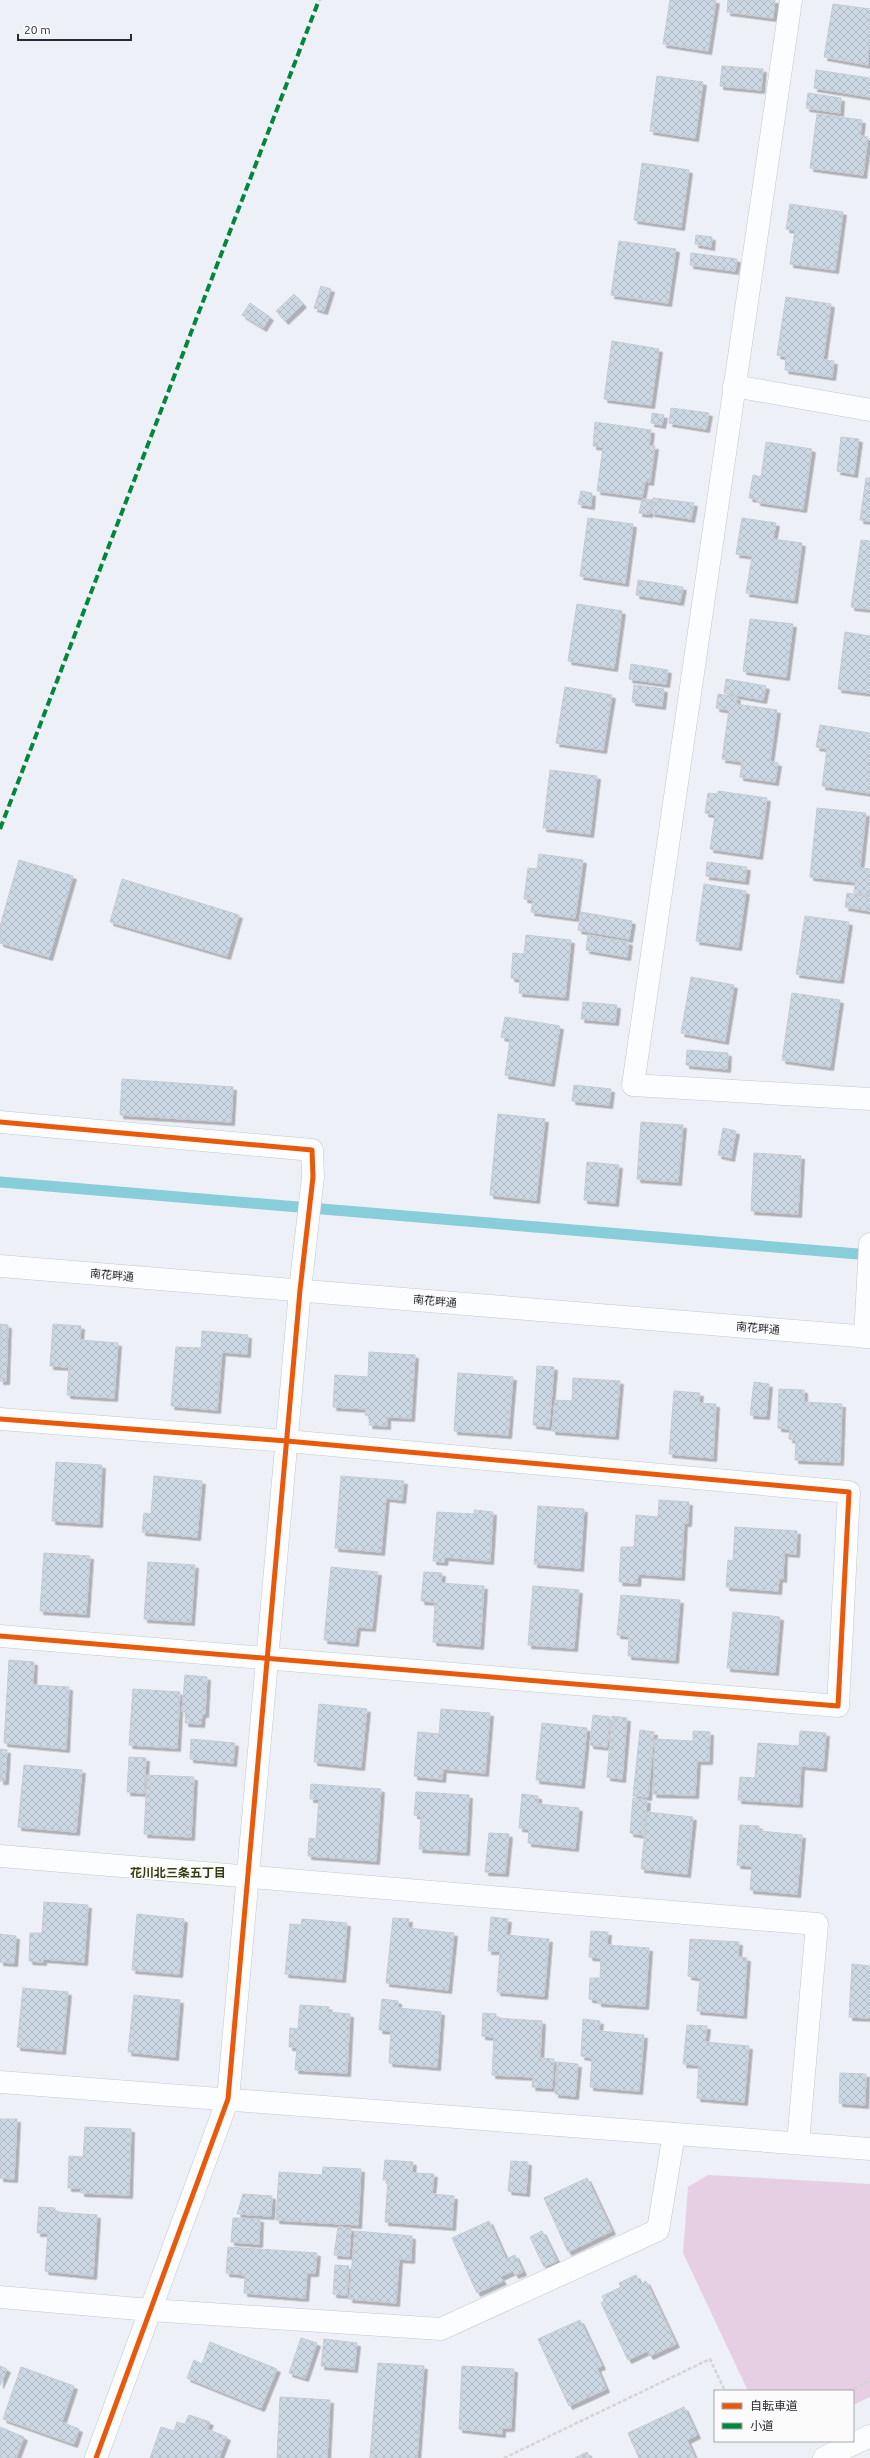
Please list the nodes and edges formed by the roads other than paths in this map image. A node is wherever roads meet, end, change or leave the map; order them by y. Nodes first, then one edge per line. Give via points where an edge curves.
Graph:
1 (791, 0) edge
2 (734, 386) junction
3 (870, 410) edge
4 (870, 1099) edge
5 (0, 1122) edge
6 (870, 1244) edge
7 (0, 1266) edge
8 (300, 1290) junction
9 (867, 1337) edge
10 (0, 1419) edge
11 (287, 1441) junction
12 (0, 1636) edge
13 (267, 1660) junction
14 (0, 1856) edge
15 (248, 1878) junction
16 (0, 2082) edge
17 (228, 2099) junction
18 (674, 2134) junction
19 (798, 2143) junction
20 (870, 2149) edge
21 (0, 2296) edge
22 (150, 2310) junction
23 (870, 2436) edge
24 (96, 2458) edge
25 (824, 2458) edge

1 - 2 street
2 - 3 street
2 - 4 street via 632,1085
5 - 8 street via 312,1150 313,1177
6 - 9 street via 866,1284
7 - 8 street, 南花畔通
8 - 9 street, 南花畔通
8 - 11 street
10 - 11 street
11 - 13 street
11 - 13 street via 849,1492 838,1706
12 - 13 street
13 - 15 street
14 - 15 street
15 - 17 street
15 - 19 street via 817,1924
16 - 17 street
17 - 18 street
17 - 22 street
18 - 19 street
18 - 22 street via 658,2230 441,2329
19 - 20 street
21 - 22 street
22 - 24 street
23 - 25 street

